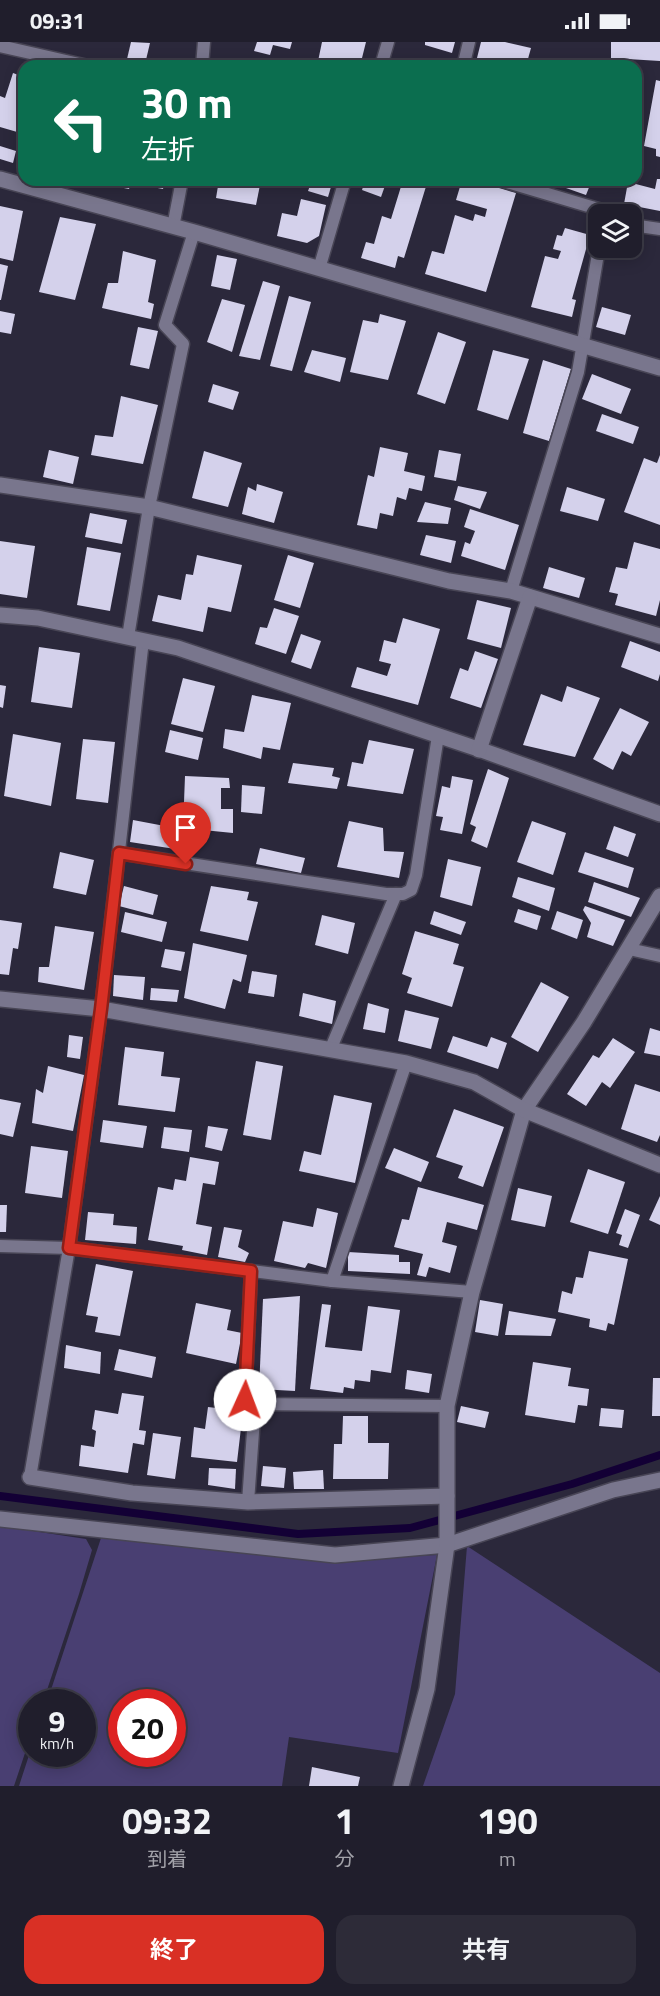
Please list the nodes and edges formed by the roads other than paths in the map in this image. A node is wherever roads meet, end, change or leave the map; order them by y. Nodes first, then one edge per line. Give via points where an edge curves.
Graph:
1 (204, 42) edge
2 (388, 42) edge
3 (469, 42) edge
4 (0, 46) edge
5 (62, 60) edge
6 (202, 60) edge
7 (383, 60) edge
8 (465, 60) edge
9 (0, 179) edge
10 (18, 184) edge
11 (25, 186) edge
12 (181, 186) edge
13 (343, 186) edge
14 (520, 186) edge
15 (588, 206) edge
16 (642, 226) edge
17 (173, 227) junction
18 (660, 229) edge
19 (194, 232) junction
20 (597, 258) edge
21 (318, 269) junction
22 (584, 344) junction
23 (660, 368) edge
24 (0, 485) edge
25 (149, 507) junction
26 (511, 591) junction
27 (530, 597) junction
28 (0, 615) edge
29 (660, 636) edge
30 (135, 639) junction
31 (438, 736) junction
32 (479, 750) junction
33 (660, 814) edge
34 (119, 853) junction
35 (396, 894) junction
36 (660, 896) edge
37 (629, 949) junction
38 (660, 956) edge
39 (0, 999) edge
40 (101, 1009) junction
41 (332, 1048) junction
42 (406, 1062) junction
43 (524, 1110) junction
44 (660, 1165) edge
45 (0, 1246) edge
46 (69, 1248) junction
47 (251, 1271) junction
48 (332, 1281) junction
49 (472, 1292) junction
50 (255, 1404) junction
51 (447, 1406) junction
52 (30, 1477) joint
53 (660, 1479) edge
54 (447, 1496) junction
55 (248, 1502) junction
56 (0, 1519) edge
57 (447, 1545) junction
58 (401, 1786) edge

1 - 6 lane
2 - 7 lane
3 - 8 lane
4 - 5 lane
9 - 10 street
11 - 17 street
12 - 17 lane
13 - 21 lane
14 - 15 lane
16 - 18 lane
17 - 19 street
19 - 21 street
19 - 25 lane via 165,325 183,344
20 - 22 lane
21 - 22 street
22 - 23 street
22 - 26 lane
24 - 25 street
25 - 26 street via 449,581
25 - 30 lane
26 - 27 street
27 - 29 street
27 - 32 street
28 - 30 street via 38,618
30 - 31 street via 177,648
30 - 34 lane
31 - 32 street
31 - 35 lane via 416,875 411,890
32 - 33 street
34 - 35 lane
34 - 40 lane
35 - 41 lane
36 - 37 street
37 - 38 lane
37 - 43 street
39 - 40 street
40 - 41 street
40 - 46 lane
41 - 42 street
42 - 43 street via 474,1082
42 - 48 lane
43 - 44 street
43 - 49 street
45 - 46 lane
46 - 47 lane
46 - 52 lane
47 - 48 lane
47 - 50 lane via 245,1400
48 - 49 lane
49 - 51 street
50 - 51 lane
50 - 55 lane
51 - 54 street
52 - 55 street via 132,1493
53 - 57 street via 613,1490
54 - 55 street
54 - 57 street
56 - 57 street via 335,1555
57 - 58 street via 427,1689

